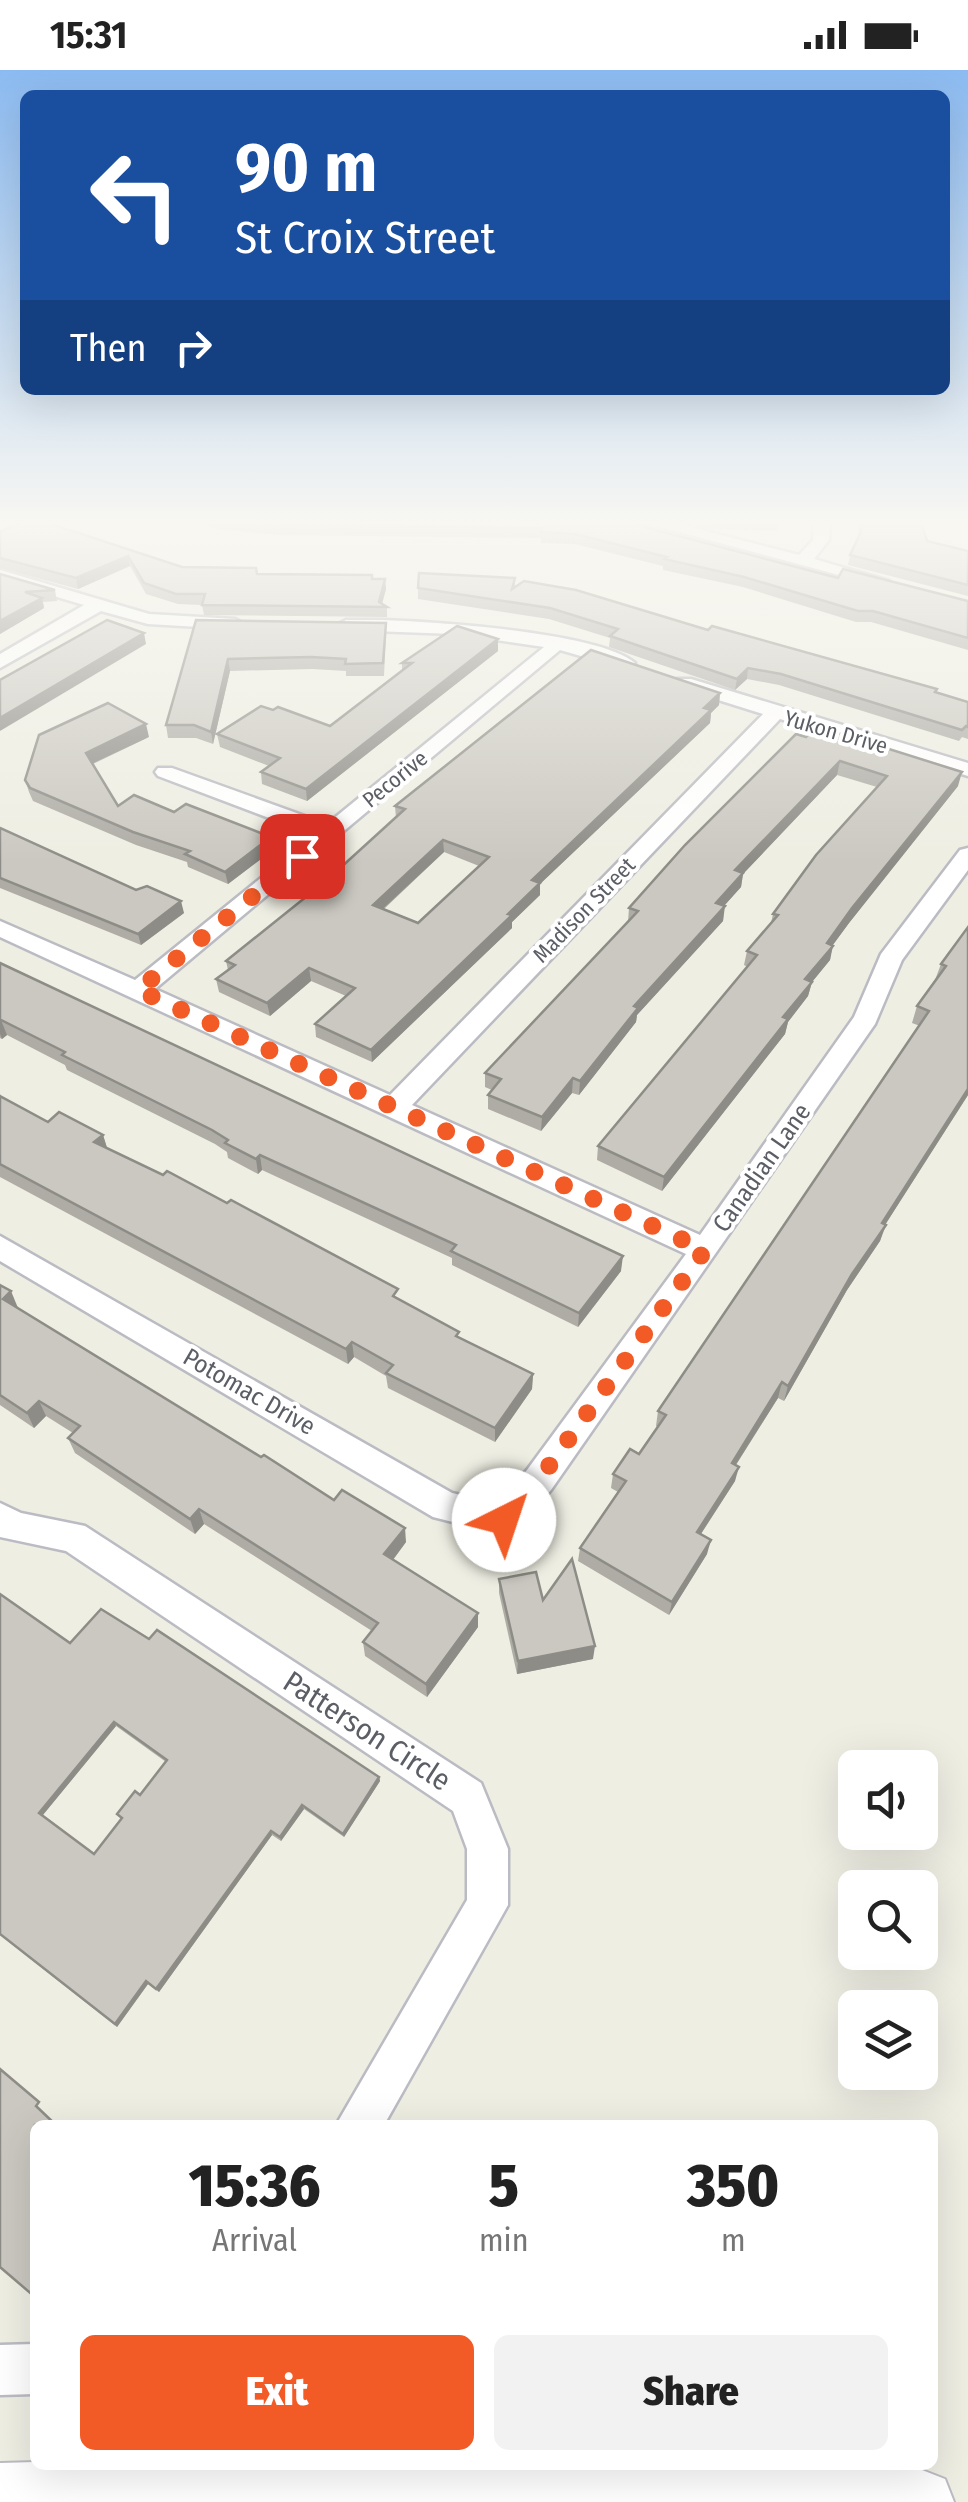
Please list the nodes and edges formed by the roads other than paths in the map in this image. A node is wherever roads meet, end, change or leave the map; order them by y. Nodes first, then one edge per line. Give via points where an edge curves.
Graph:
1 (45, 635) edge
2 (515, 635) edge
3 (556, 642) junction
4 (0, 662) edge
5 (774, 714) junction
6 (968, 770) edge
7 (165, 772) dead end
8 (330, 833) junction
9 (968, 855) edge
10 (0, 928) edge
11 (138, 990) junction
12 (394, 1108) junction
13 (0, 1248) edge
14 (705, 1250) junction
15 (0, 1518) edge
16 (504, 1520) joint
17 (362, 2120) edge
18 (30, 2369) edge
19 (0, 2370) edge
20 (0, 2494) edge
21 (922, 2502) edge

1 - 4 street
2 - 3 street, Yukon Drive
3 - 5 street, Yukon Drive
3 - 8 street, Pecorive
5 - 6 street, Yukon Drive
5 - 12 street, Madison Street
7 - 8 street
8 - 11 street, Pecorive
9 - 14 street, Canadian Lane via 890,959 866,1018
10 - 11 street
11 - 12 street
12 - 14 street
13 - 16 street, Potomac Drive via 444,1506
14 - 16 street, Canadian Lane
15 - 17 street, Patterson Circle via 14,1527 73,1537 467,1797 487,1834 487,1905
18 - 19 street
20 - 21 street via 776,2488

